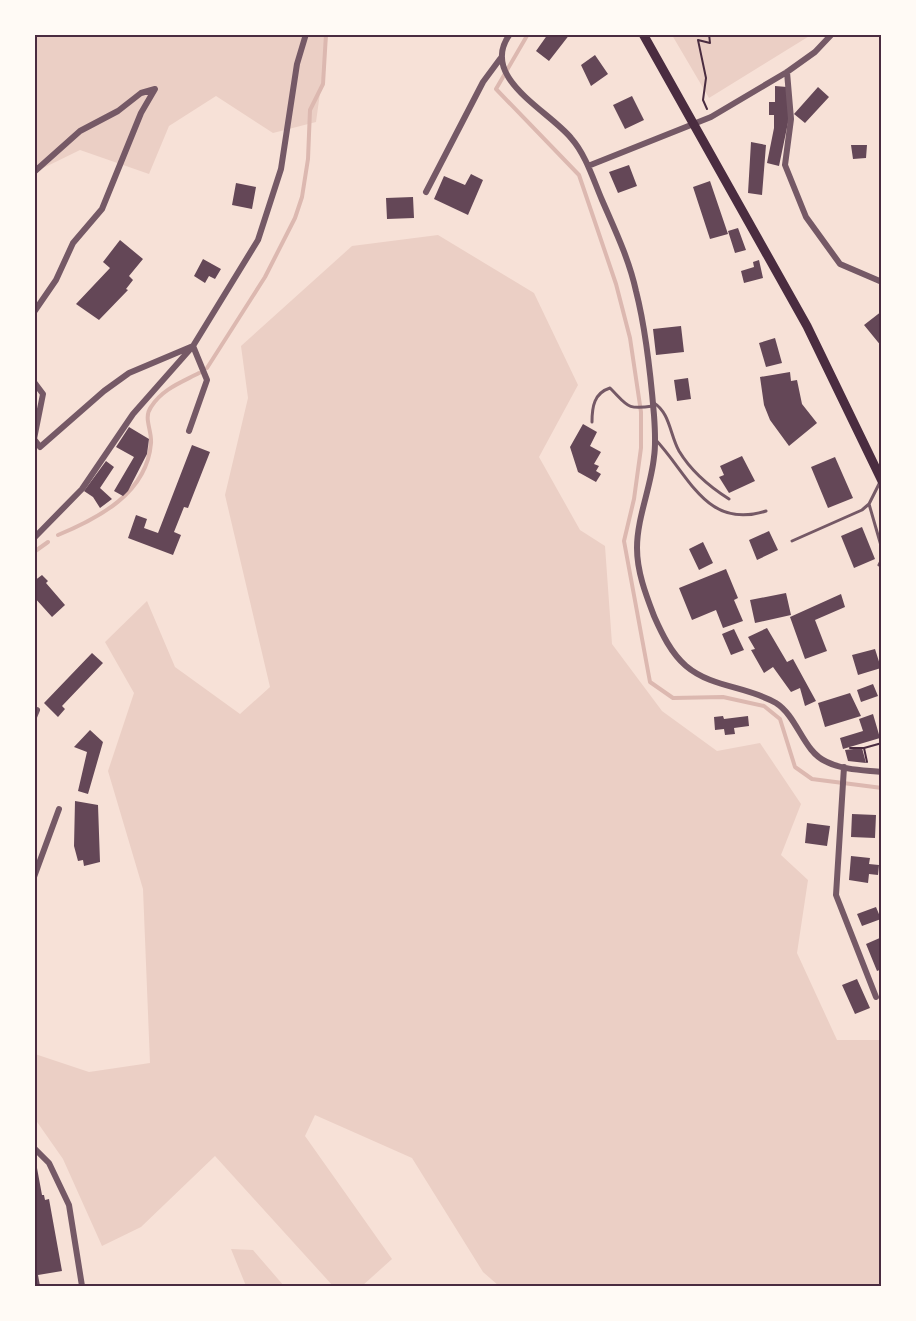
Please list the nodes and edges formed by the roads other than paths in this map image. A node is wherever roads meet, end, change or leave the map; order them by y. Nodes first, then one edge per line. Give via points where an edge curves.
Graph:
1 (306, 34) edge
2 (510, 34) edge
3 (643, 34) edge
4 (832, 34) edge
5 (501, 62) junction
6 (787, 72) junction
7 (588, 166) junction
8 (34, 172) edge
9 (426, 192) dead end
10 (882, 282) edge
11 (34, 312) edge
12 (193, 346) junction
13 (34, 382) edge
14 (651, 405) junction
15 (592, 422) dead end
16 (189, 431) dead end
17 (654, 438) junction
18 (34, 439) edge
19 (881, 481) edge
20 (729, 499) dead end
21 (869, 504) junction
22 (766, 512) dead end
23 (34, 538) edge
24 (792, 541) dead end
25 (882, 549) edge
26 (882, 559) edge
27 (879, 565) dead end
28 (37, 710) dead end
29 (34, 717) edge
30 (844, 769) junction
31 (882, 772) edge
32 (59, 809) dead end
33 (34, 877) edge
34 (876, 997) dead end
35 (34, 1148) edge
36 (82, 1287) edge

1 - 12 street via 297,64 281,169 258,240
2 - 5 street via 501,51
3 - 19 main road via 807,326
4 - 6 street
5 - 7 street via 513,84 573,140
5 - 9 street via 483,82
6 - 7 street via 711,117
6 - 10 street via 791,119 785,165 806,217 840,264
7 - 14 street via 627,258 637,292
8 - 11 street via 80,131 118,111 141,93 155,89 141,113 102,209 73,243 56,280
12 - 16 street via 207,380
12 - 18 street via 129,373 40,447
12 - 23 street via 133,414 82,489
13 - 18 street via 43,394
14 - 15 lane via 634,409 626,406 610,388 602,391 592,406
14 - 17 street
14 - 20 lane via 663,409 685,458 711,487
17 - 22 lane via 708,505 720,513 738,517
17 - 30 street via 637,548 644,588 669,646 687,667 713,683 751,692 777,704 825,762
19 - 21 lane
21 - 24 lane
21 - 25 lane
26 - 27 lane
28 - 29 street
30 - 31 street
30 - 34 street via 836,895
32 - 33 street
35 - 36 street via 49,1163 69,1205

